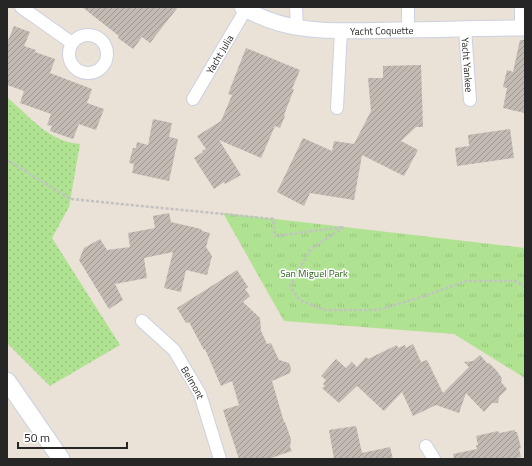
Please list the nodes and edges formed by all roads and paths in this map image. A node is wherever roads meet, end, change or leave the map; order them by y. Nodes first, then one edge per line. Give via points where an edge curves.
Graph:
1 (21, 7) edge
2 (296, 7) edge
3 (408, 7) edge
4 (521, 7) edge
5 (244, 8) edge
6 (297, 28) junction
7 (523, 28) edge
8 (465, 29) junction
9 (408, 30) junction
10 (341, 31) junction
11 (72, 43) dead end
12 (194, 99) dead end
13 (470, 100) dead end
14 (336, 108) dead end
15 (7, 160) edge
16 (525, 287) edge
17 (142, 321) dead end
18 (7, 381) edge
19 (426, 446) dead end
20 (61, 459) edge
21 (220, 459) edge
22 (434, 459) edge

1 - 11 street
2 - 6 street
3 - 9 street
4 - 7 street
5 - 6 street, Yacht Coquette via 279,24
5 - 12 street, Yacht Julia
6 - 10 street, Yacht Coquette
7 - 8 street, Yacht Coquette
8 - 9 street, Yacht Coquette
8 - 13 street, Yacht Yankee
9 - 10 street, Yacht Coquette
10 - 14 street
15 - 16 path via 71,199 273,219 275,236 344,227 311,248 290,287 300,300 324,310 378,310 466,281 514,281
17 - 21 street, Belmont via 174,350 200,394
18 - 20 main road
19 - 22 street

